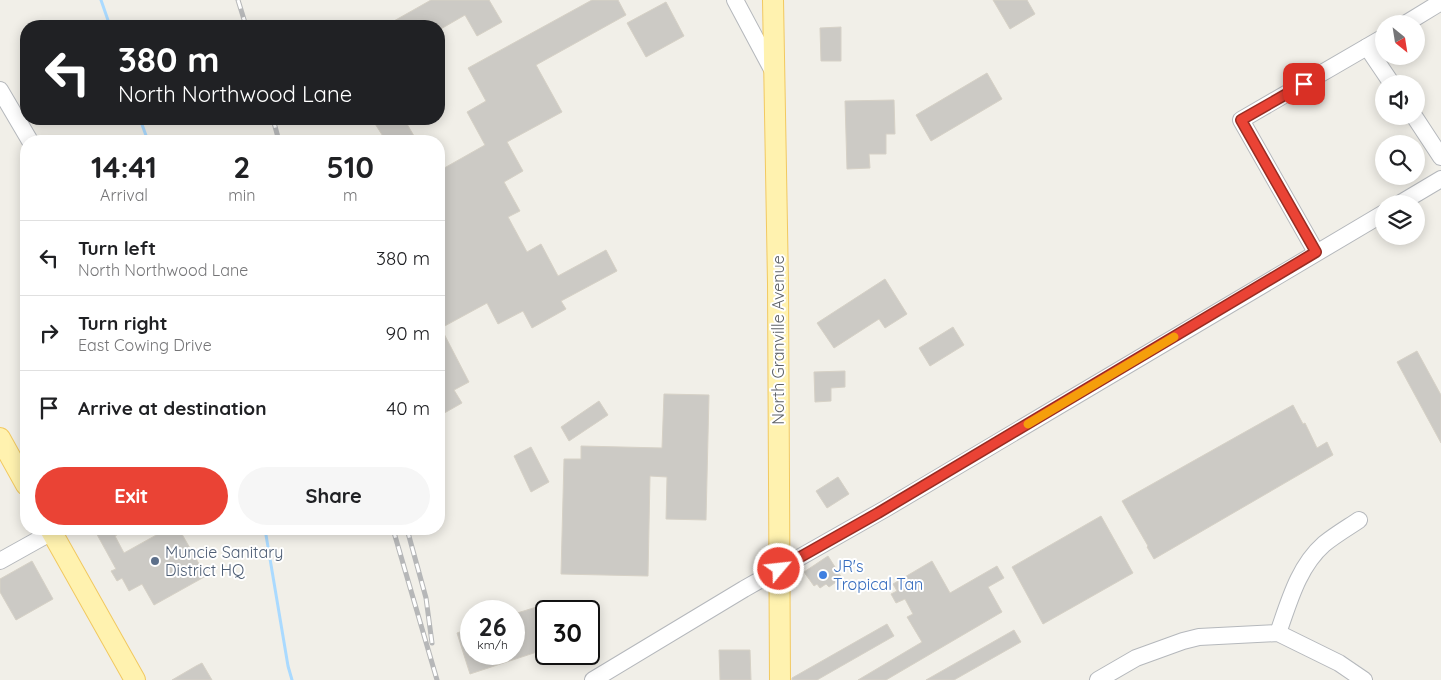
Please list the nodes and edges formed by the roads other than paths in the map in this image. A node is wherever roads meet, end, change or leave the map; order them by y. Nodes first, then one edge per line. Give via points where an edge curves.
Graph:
1 (734, 0) edge
2 (774, 0) edge
3 (1441, 2) edge
4 (1420, 15) edge
5 (1375, 43) edge
6 (1368, 47) junction
7 (774, 73) junction
8 (1386, 75) edge
9 (0, 90) edge
10 (20, 124) edge
11 (1420, 125) edge
12 (1441, 157) edge
13 (1441, 179) edge
14 (1414, 195) edge
15 (1375, 218) edge
16 (1316, 252) junction
17 (0, 438) edge
18 (20, 474) edge
19 (1360, 520) dead end
20 (44, 535) edge
21 (53, 535) edge
22 (0, 561) edge
23 (779, 569) junction
24 (1278, 633) junction
25 (135, 680) edge
26 (593, 680) edge
27 (780, 680) edge
28 (1098, 680) edge
29 (1364, 680) edge

1 - 7 street
2 - 7 main road, North Granville Avenue
3 - 4 street
5 - 6 street
6 - 8 street
6 - 16 street via 1241,120
7 - 23 main road, North Granville Avenue
9 - 10 street
11 - 12 street
13 - 14 street
15 - 16 street
16 - 23 street
17 - 18 main road
19 - 24 street via 1314,554 1298,581
20 - 22 street
21 - 25 main road
23 - 26 street
23 - 27 main road, North Granville Avenue
24 - 28 street via 1199,637 1183,641 1136,658
24 - 29 street via 1340,663

